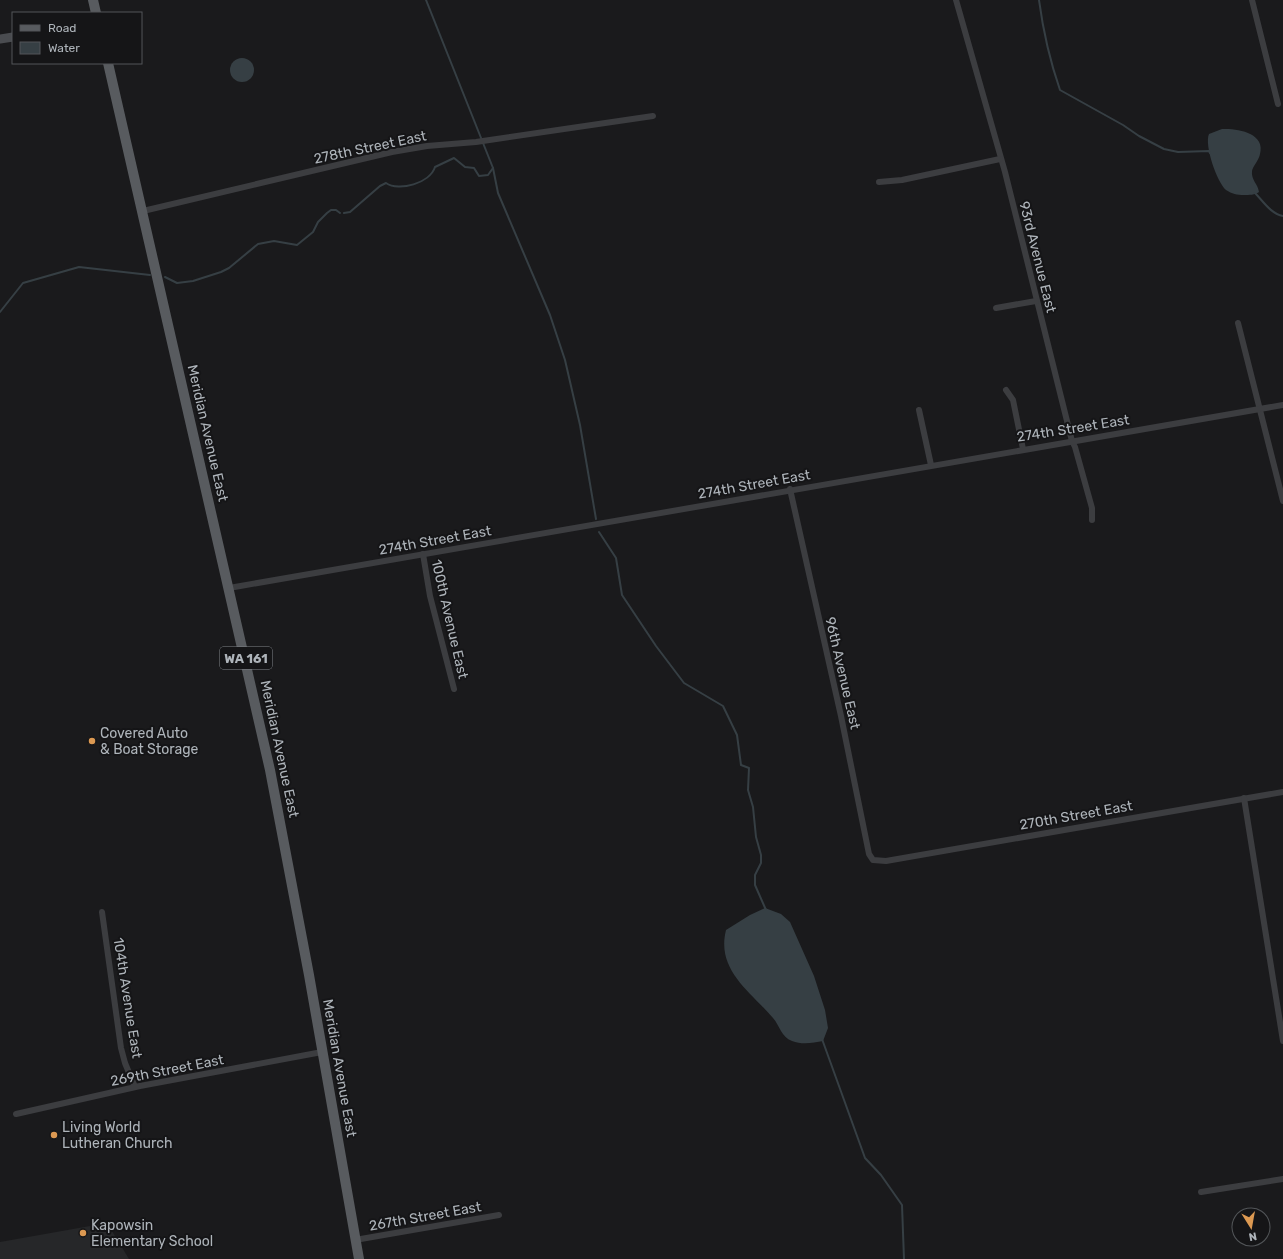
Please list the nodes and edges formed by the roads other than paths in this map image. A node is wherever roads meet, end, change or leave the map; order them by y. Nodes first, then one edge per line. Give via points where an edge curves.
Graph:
1 (93, 0) edge
2 (956, 0) edge
3 (1252, 0) edge
4 (96, 12) edge
5 (12, 37) edge
6 (0, 39) edge
7 (108, 64) edge
8 (1278, 104) dead end
9 (653, 116) dead end
10 (1000, 159) junction
11 (878, 182) dead end
12 (143, 211) junction
13 (1036, 301) junction
14 (996, 308) dead end
15 (1238, 323) dead end
16 (1006, 390) dead end
17 (1283, 405) edge
18 (1259, 408) junction
19 (919, 410) dead end
20 (1072, 441) junction
21 (1023, 449) junction
22 (931, 465) junction
23 (790, 489) junction
24 (1283, 501) edge
25 (1092, 520) dead end
26 (423, 554) junction
27 (229, 588) junction
28 (454, 689) dead end
29 (1283, 792) edge
30 (1244, 798) junction
31 (874, 860) joint
32 (102, 912) dead end
33 (1283, 1042) edge
34 (322, 1052) junction
35 (135, 1087) junction
36 (16, 1114) dead end
37 (1283, 1179) edge
38 (1201, 1192) dead end
39 (499, 1215) dead end
40 (356, 1240) junction
41 (359, 1259) edge

1 - 4 main road
2 - 10 street, 93rd Avenue East
3 - 8 street
5 - 6 street
7 - 12 main road, Meridian Avenue East / WA 161
9 - 12 street, 278th Street East via 392,152
10 - 11 street via 902,180
10 - 13 street, 93rd Avenue East
12 - 27 main road, Meridian Avenue East / WA 161
13 - 14 street
13 - 20 street, 93rd Avenue East
15 - 18 street
16 - 21 street via 1013,400
17 - 18 street, 274th Street East
18 - 20 street, 274th Street East
18 - 24 street
19 - 22 street
20 - 21 street, 274th Street East
20 - 25 street, 93rd Avenue East via 1092,508
21 - 22 street, 274th Street East
22 - 23 street, 274th Street East
23 - 26 street, 274th Street East
23 - 31 street, 96th Avenue East via 869,854
26 - 27 street, 274th Street East
26 - 28 street, 100th Avenue East via 430,596
27 - 34 main road, Meridian Avenue East / WA 161 via 278,806
29 - 30 street, 270th Street East
30 - 31 street, 270th Street East via 886,861
30 - 33 street
32 - 35 street, 104th Avenue East via 121,1048
34 - 35 street, 269th Street East
34 - 40 main road, Meridian Avenue East / WA 161
35 - 36 street, 269th Street East
37 - 38 street
39 - 40 street, 267th Street East
40 - 41 main road, Meridian Avenue East / WA 161

